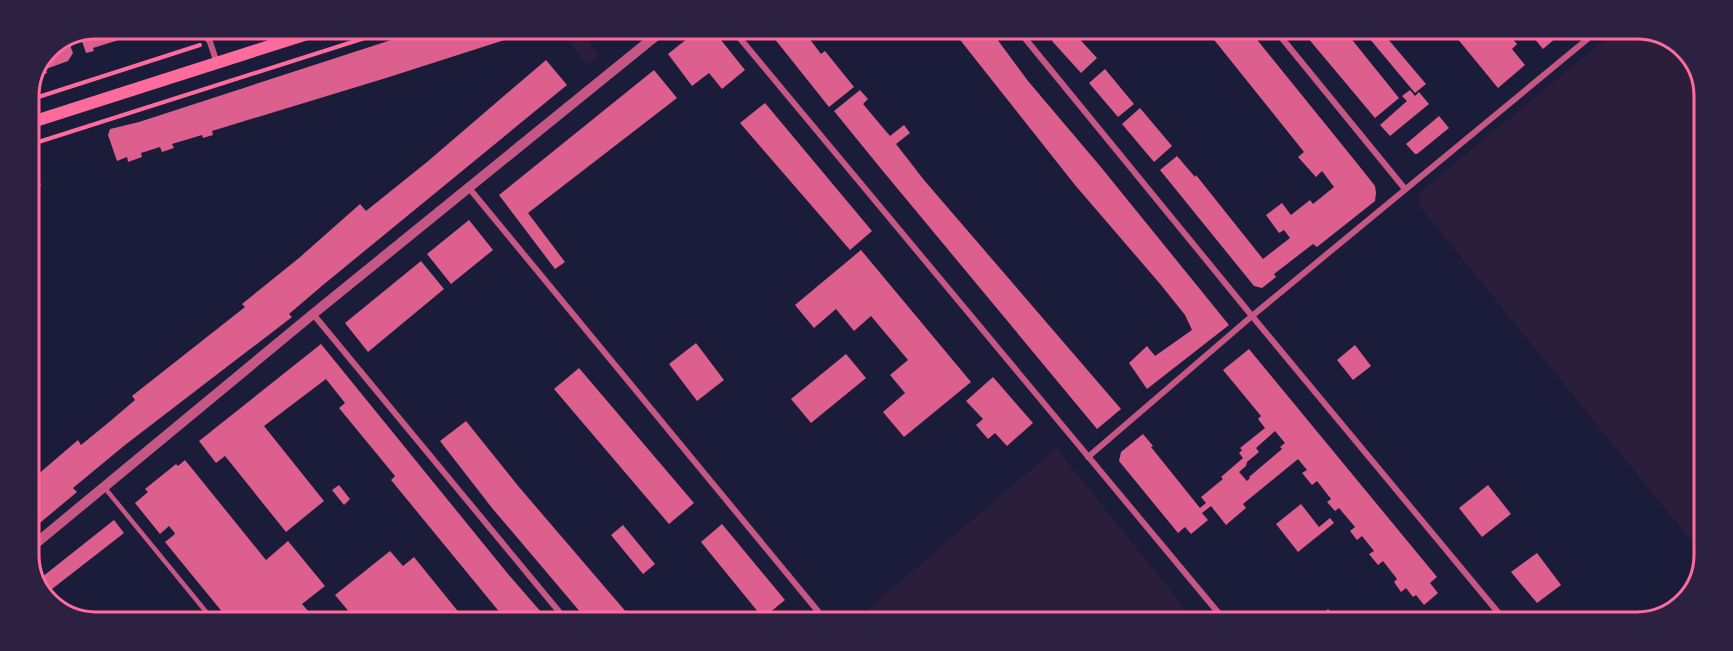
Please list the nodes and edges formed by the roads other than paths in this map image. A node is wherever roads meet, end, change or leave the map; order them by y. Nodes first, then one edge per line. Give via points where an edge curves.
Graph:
1 (208, 39) edge
2 (292, 39) edge
3 (652, 39) edge
4 (740, 39) edge
5 (1026, 39) edge
6 (1283, 39) edge
7 (1587, 39) edge
8 (217, 63) junction
9 (39, 120) edge
10 (469, 188) junction
11 (1405, 189) junction
12 (313, 314) junction
13 (1252, 316) junction
14 (1088, 457) junction
15 (104, 487) junction
16 (39, 541) edge
17 (206, 612) edge
18 (559, 612) edge
19 (819, 612) edge
20 (1218, 612) edge
21 (1498, 612) edge

1 - 8 street
2 - 8 main road
3 - 10 street
4 - 14 street
5 - 13 street
6 - 11 street
7 - 11 street
8 - 9 main road
10 - 12 street
10 - 19 street
11 - 13 street
12 - 15 street
12 - 18 street
13 - 14 street
13 - 21 street
14 - 20 street
15 - 16 street
15 - 17 lane

